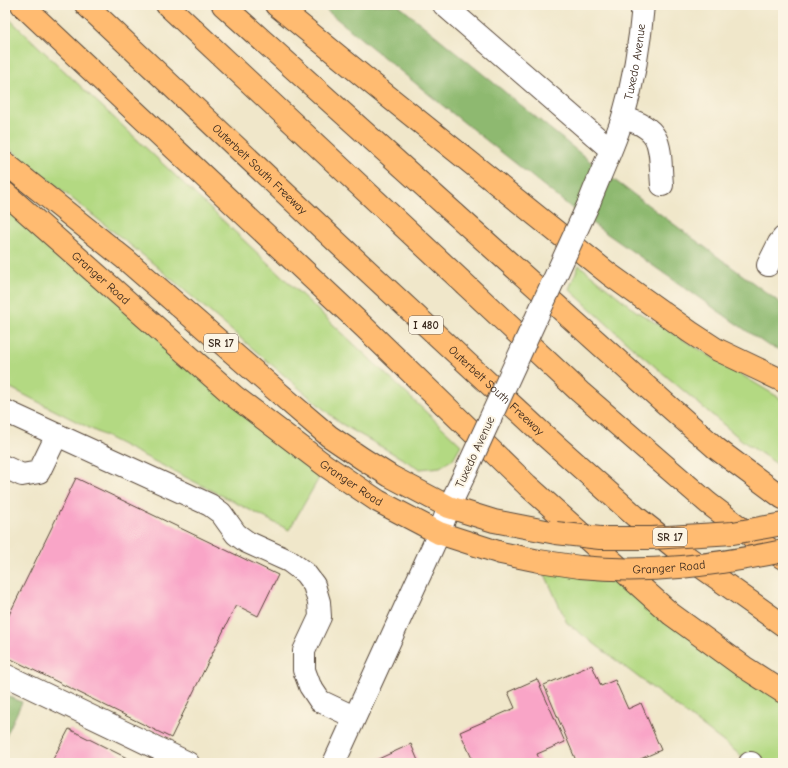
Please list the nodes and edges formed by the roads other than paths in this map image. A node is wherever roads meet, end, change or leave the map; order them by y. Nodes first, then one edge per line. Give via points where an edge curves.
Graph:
1 (22, 5) edge
2 (86, 5) edge
3 (167, 5) edge
4 (223, 5) edge
5 (276, 5) edge
6 (444, 5) edge
7 (643, 5) edge
8 (622, 118) junction
9 (610, 149) junction
10 (5, 163) edge
11 (662, 186) dead end
12 (5, 193) edge
13 (783, 238) edge
14 (768, 265) dead end
15 (783, 381) edge
16 (5, 411) edge
17 (57, 435) junction
18 (5, 467) edge
19 (783, 498) edge
20 (449, 507) junction
21 (783, 524) edge
22 (439, 533) junction
23 (783, 551) edge
24 (783, 558) edge
25 (783, 625) edge
26 (5, 675) edge
27 (783, 692) edge
28 (354, 717) junction
29 (188, 763) edge
30 (334, 763) edge

1 - 27 main road via 364,327 526,485 671,614
2 - 25 main road, Outerbelt South Freeway / I 480 via 342,247 635,516 683,554
3 - 24 main road via 580,392 708,502
4 - 19 main road via 717,449
5 - 15 main road via 609,274 716,349
6 - 9 street
7 - 8 street, Tuxedo Avenue via 640,46
8 - 9 street, Tuxedo Avenue
8 - 11 street via 647,127 657,138
9 - 20 street, Tuxedo Avenue, bridge via 589,203
10 - 20 main road, SR 17 via 125,259 329,436 390,476
12 - 22 main road, Granger Road / SR 17 via 234,396 352,484 378,501
13 - 14 street
16 - 17 street
17 - 18 street via 39,472 22,475
17 - 28 street via 210,505 221,513 236,534 247,542 289,561 306,573 314,585 320,617 304,651 304,670 320,702
20 - 21 main road, SR 17, bridge via 509,525 600,538 733,533
20 - 22 street, Tuxedo Avenue
22 - 23 main road, Granger Road / SR 17, bridge via 501,553 604,570 697,566
22 - 28 street, Tuxedo Avenue
26 - 29 street
28 - 30 street, Tuxedo Avenue

